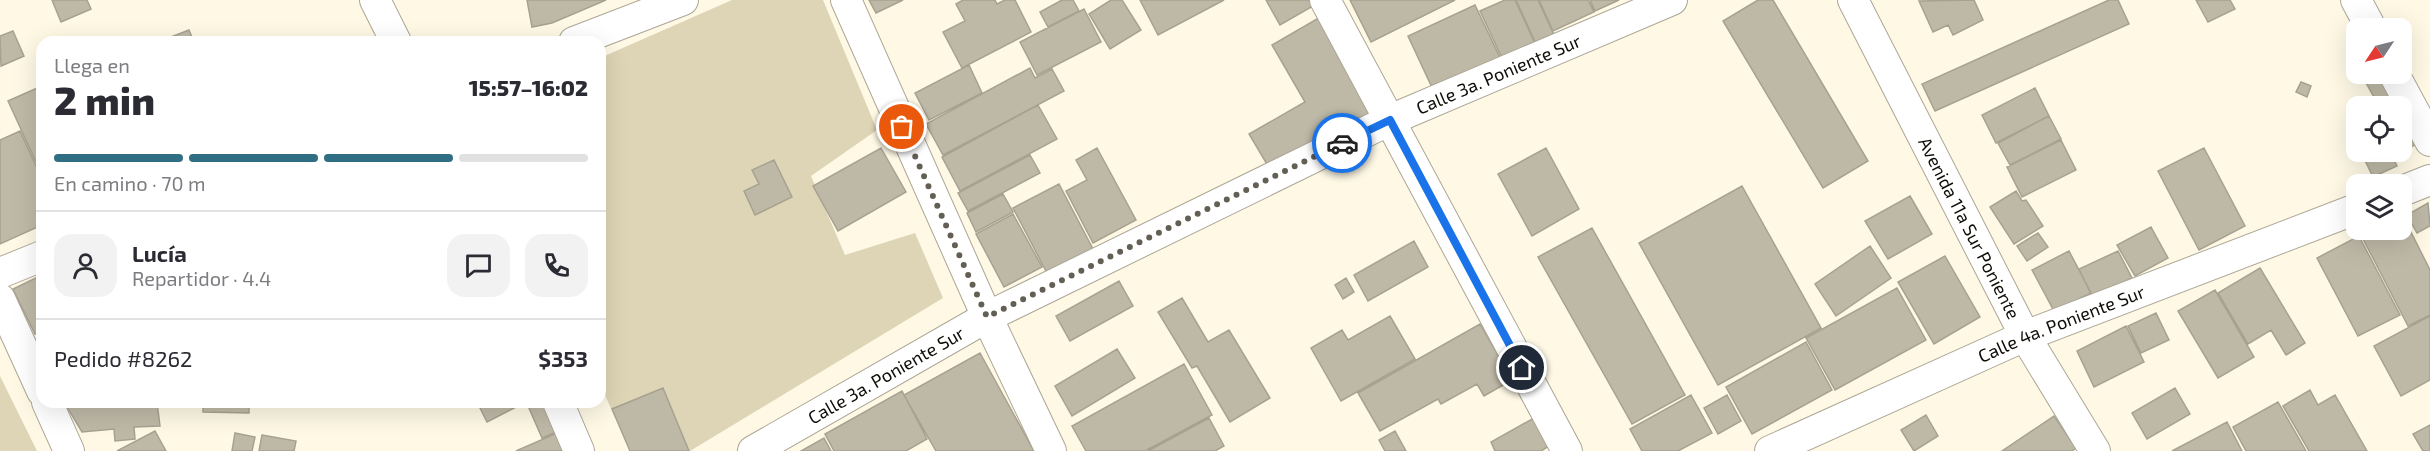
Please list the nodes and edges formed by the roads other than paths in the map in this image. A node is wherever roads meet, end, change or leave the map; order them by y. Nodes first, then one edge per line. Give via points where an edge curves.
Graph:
1 (375, 0) edge
2 (682, 0) edge
3 (846, 0) edge
4 (1325, 0) edge
5 (1672, 0) edge
6 (1852, 0) edge
7 (2356, 0) edge
8 (2366, 18) edge
9 (393, 36) edge
10 (589, 36) edge
11 (2399, 84) edge
12 (1390, 120) junction
13 (2430, 141) edge
14 (2430, 180) edge
15 (2412, 187) edge
16 (2346, 212) edge
17 (36, 258) edge
18 (0, 273) edge
19 (0, 299) edge
20 (987, 317) junction
21 (2025, 336) junction
22 (36, 378) edge
23 (50, 408) edge
24 (561, 408) edge
25 (69, 451) edge
26 (579, 451) edge
27 (753, 451) edge
28 (1051, 451) edge
29 (1567, 451) edge
30 (1770, 451) edge
31 (2095, 451) edge

1 - 9 street
2 - 10 street
3 - 20 street
4 - 12 street
5 - 12 street, Calle 3a. Poniente Sur
6 - 21 street, Avenida 11a Sur Poniente
7 - 8 street
11 - 13 street
12 - 20 street, Calle 3a. Poniente Sur
12 - 29 street
14 - 15 street
16 - 21 street, Calle 4a. Poniente Sur
17 - 18 street
19 - 22 street
20 - 27 street, Calle 3a. Poniente Sur
20 - 28 street
21 - 30 street, Calle 4a. Poniente Sur
21 - 31 street, Avenida 11a Sur Poniente
23 - 25 street
24 - 26 street

